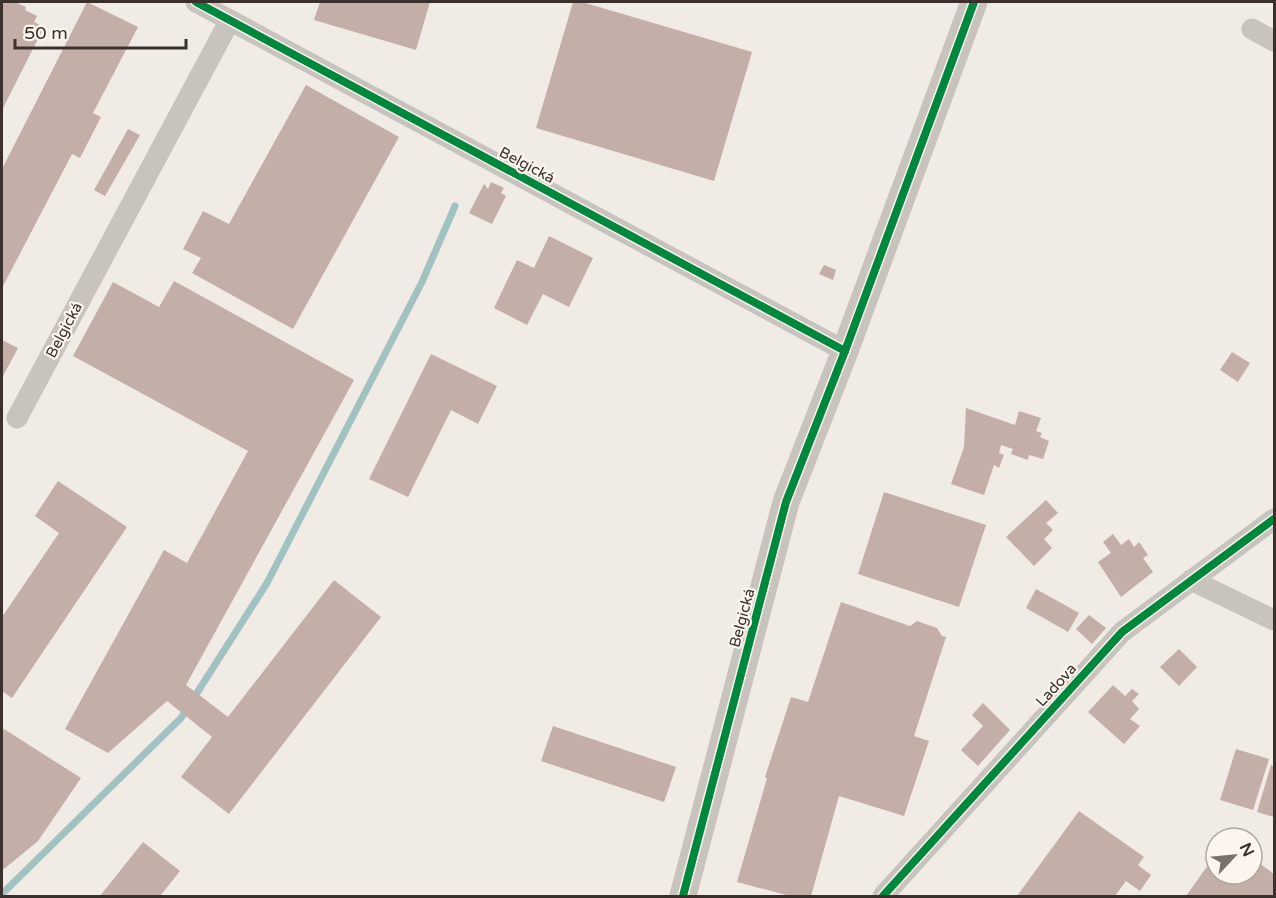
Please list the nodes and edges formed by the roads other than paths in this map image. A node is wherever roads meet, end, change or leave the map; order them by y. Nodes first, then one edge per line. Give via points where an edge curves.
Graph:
1 (196, 2) edge
2 (974, 2) edge
3 (230, 20) junction
4 (1252, 29) dead end
5 (1275, 41) edge
6 (845, 351) junction
7 (17, 418) dead end
8 (1275, 519) edge
9 (1191, 580) junction
10 (1275, 620) edge
11 (683, 897) edge
12 (883, 897) edge

1 - 3 street, Belgická
2 - 6 street, Belgická
3 - 6 street, Belgická
3 - 7 street, Belgická
4 - 5 street
6 - 11 street, Belgická via 786,502
8 - 9 street, Ladova
9 - 10 street
9 - 12 street, Ladova via 1122,632

